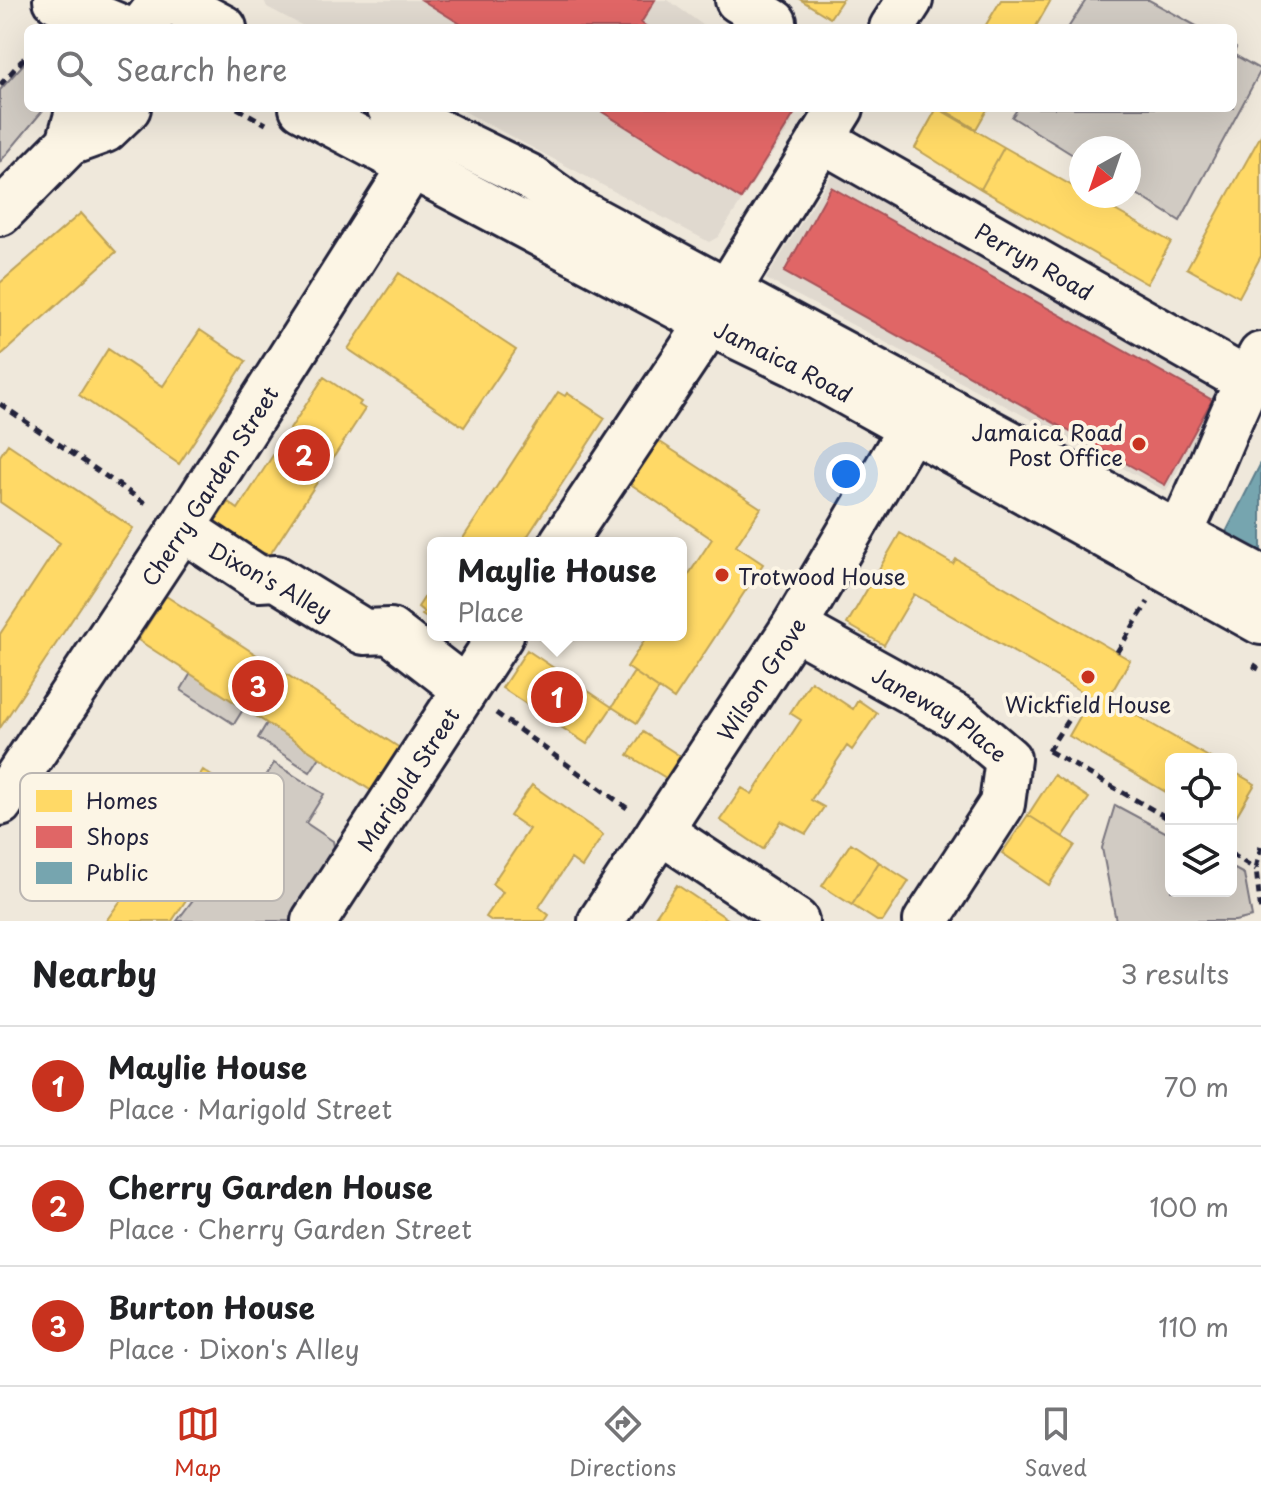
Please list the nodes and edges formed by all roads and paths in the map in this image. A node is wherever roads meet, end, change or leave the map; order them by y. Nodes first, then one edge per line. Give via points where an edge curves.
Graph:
1 (56, 0) edge
2 (163, 0) edge
3 (910, 0) edge
4 (113, 24) edge
5 (144, 24) edge
6 (895, 24) edge
7 (24, 58) edge
8 (0, 85) edge
9 (124, 112) edge
10 (310, 112) edge
11 (398, 112) edge
12 (831, 124) edge
13 (74, 125) edge
14 (412, 166) junction
15 (0, 213) edge
16 (715, 306) junction
17 (1254, 368) edge
18 (0, 404) edge
19 (911, 428) junction
20 (182, 528) junction
21 (1179, 535) junction
22 (566, 537) edge
23 (1261, 578) edge
24 (1150, 597) dead end
25 (794, 627) junction
26 (497, 641) edge
27 (1117, 652) dead end
28 (1259, 656) edge
29 (465, 689) junction
30 (1085, 693) dead end
31 (1029, 755) junction
32 (0, 803) edge
33 (1165, 817) edge
34 (660, 831) junction
35 (1261, 846) edge
36 (1237, 858) edge
37 (1256, 869) junction
38 (1261, 913) edge
39 (314, 921) edge
40 (601, 921) edge
41 (796, 921) edge
42 (926, 921) edge

1 - 4 street
2 - 5 street
3 - 6 street
7 - 8 path
9 - 13 street via 105,130
10 - 14 street, Jamaica Road
11 - 16 street, Jamaica Road via 528,176
12 - 16 street
12 - 17 street, Perryn Road
13 - 15 street
14 - 16 street, Jamaica Road
14 - 20 street, Cherry Garden Street
16 - 19 street, Jamaica Road via 797,365
16 - 21 street, Jamaica Road
16 - 22 street
17 - 21 street
18 - 20 path
19 - 25 street, Wilson Grove
19 - 28 street, Jamaica Road
20 - 29 street, Dixon's Alley via 259,579 276,578 364,632 390,631
20 - 32 street, Cherry Garden Street
21 - 23 street, Jamaica Road
24 - 27 path
25 - 31 street, Janeway Place
25 - 34 street, Wilson Grove
26 - 29 street, Marigold Street
29 - 34 path
29 - 39 street, Marigold Street
30 - 31 path
31 - 33 path
31 - 42 street, Janeway Place
34 - 40 street, Wilson Grove
34 - 41 street
35 - 37 path
36 - 37 path
37 - 38 path

